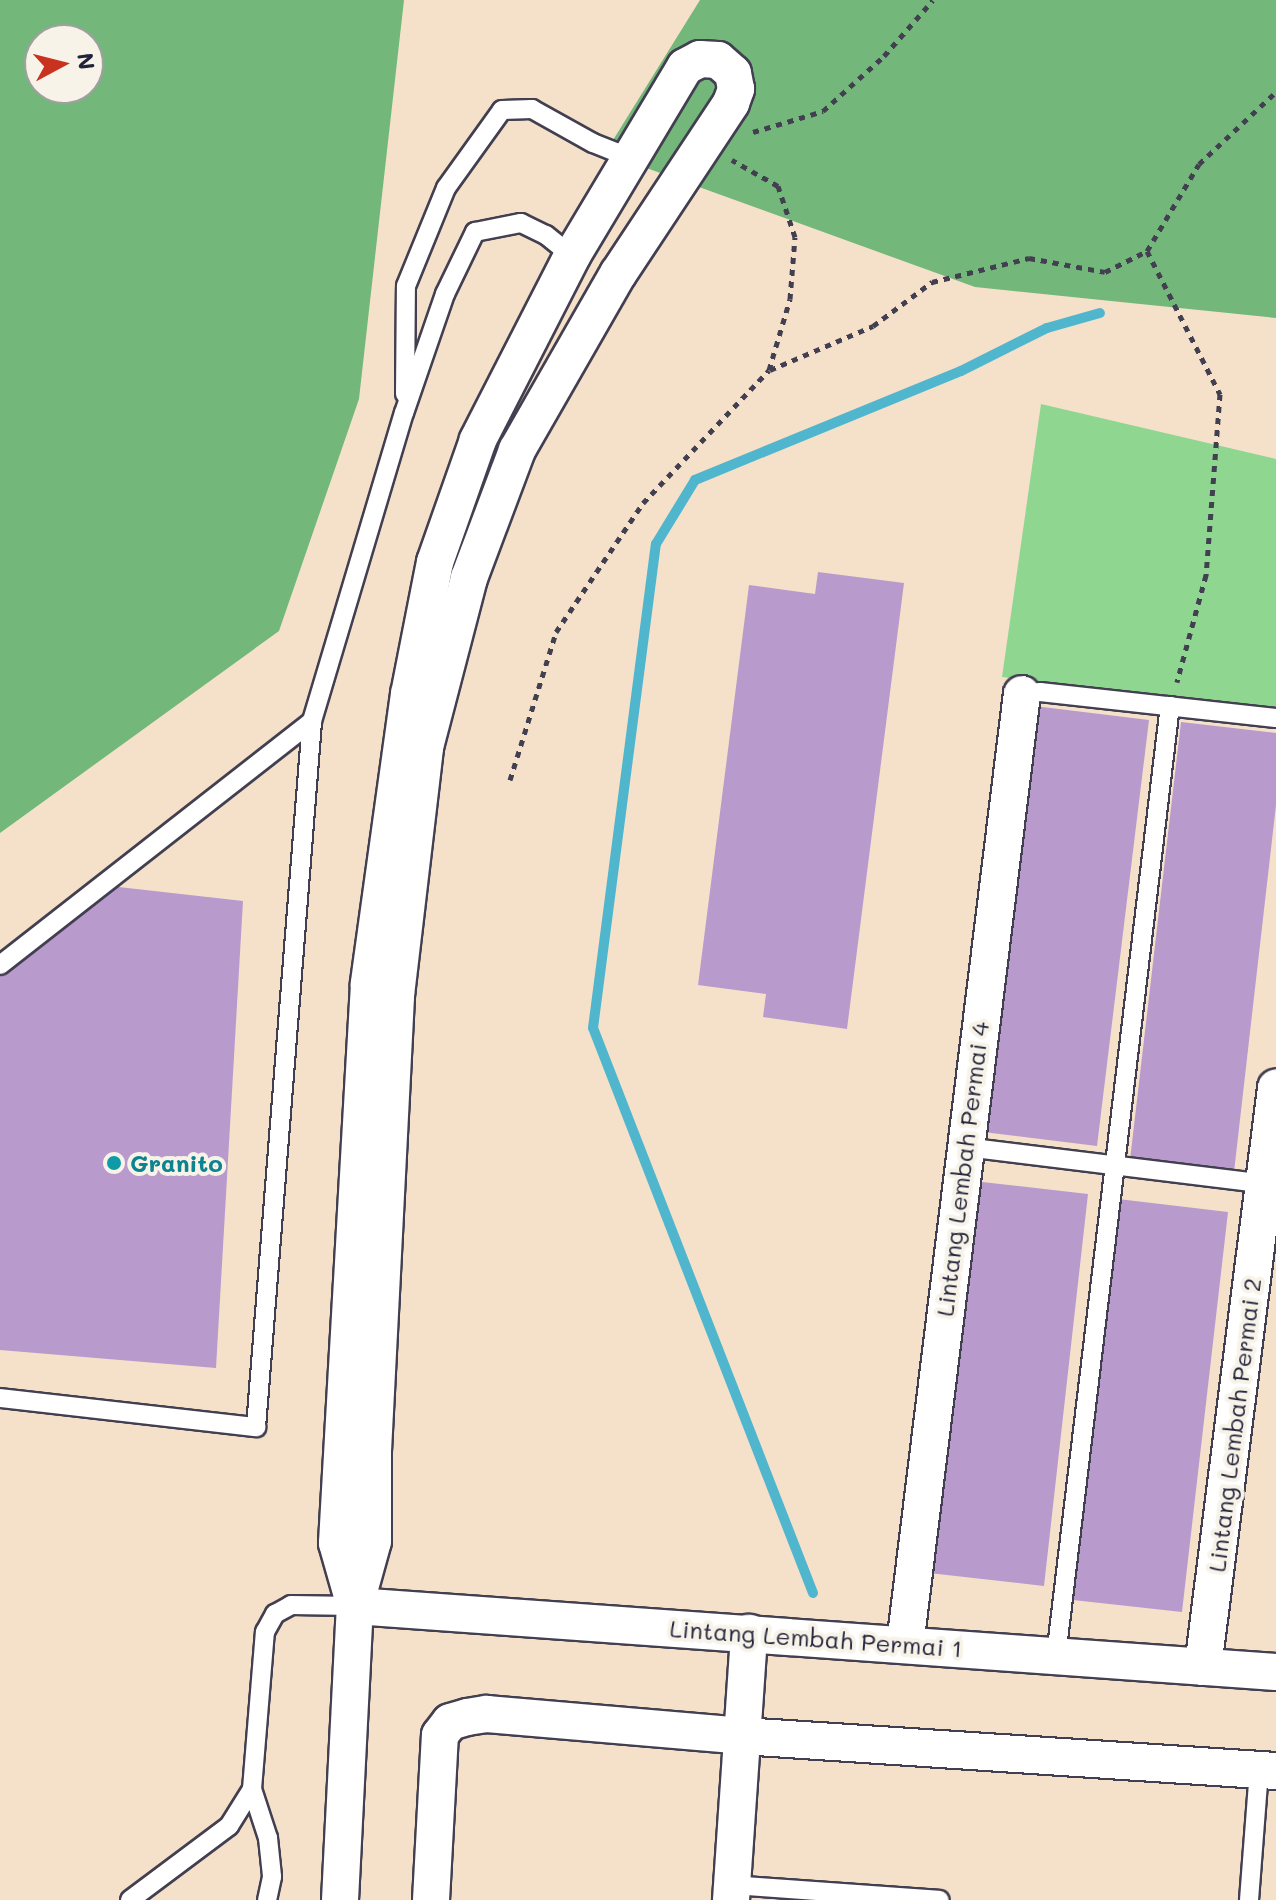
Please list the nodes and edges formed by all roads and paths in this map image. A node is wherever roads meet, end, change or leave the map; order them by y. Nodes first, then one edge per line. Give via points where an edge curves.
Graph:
1 (933, 0) edge
2 (1276, 92) edge
3 (706, 146) junction
4 (633, 159) junction
5 (1147, 251) junction
6 (572, 256) junction
7 (769, 370) junction
8 (404, 413) junction
9 (1022, 694) joint
10 (1170, 706) junction
11 (1276, 718) edge
12 (312, 721) junction
13 (510, 780) dead end
14 (0, 965) edge
15 (1275, 1105) edge
16 (965, 1147) junction
17 (1113, 1165) junction
18 (1265, 1184) junction
19 (0, 1398) edge
20 (355, 1606) junction
21 (749, 1633) junction
22 (905, 1645) junction
23 (1056, 1656) junction
24 (1203, 1667) junction
25 (1276, 1672) edge
26 (742, 1736) junction
27 (1268, 1770) edge
28 (252, 1789) junction
29 (732, 1893) edge
30 (130, 1900) edge
31 (267, 1900) edge
32 (340, 1900) edge
33 (431, 1900) edge
34 (939, 1900) edge
35 (1249, 1900) edge

1 - 3 path via 884,56 823,111
2 - 5 path via 1199,164
3 - 4 street via 736,89 726,66 700,59 685,67
3 - 7 path via 778,186 795,237 790,299
3 - 20 street via 618,274 517,450 469,578 425,747 396,995 373,1541
4 - 6 street
4 - 8 lane via 532,109 502,110 446,188 406,286
5 - 7 path via 1105,272 1029,258 932,282 873,326
5 - 10 path via 1220,394 1206,575
6 - 8 lane via 521,223 475,232 445,294
6 - 20 street via 478,440 435,562 409,694 369,984 337,1543
7 - 13 path via 643,503 556,632
8 - 12 lane
9 - 10 lane
9 - 16 street, Lintang Lembah Permai 4
10 - 11 lane
10 - 17 lane
12 - 14 lane
12 - 19 lane via 256,1427
15 - 18 street, Lintang Lembah Permai 2
16 - 17 lane
16 - 22 street, Lintang Lembah Permai 4
17 - 18 lane
17 - 23 lane
18 - 24 street, Lintang Lembah Permai 2
20 - 21 street, Lintang Lembah Permai 1
20 - 28 lane via 291,1605 275,1614 265,1632
20 - 32 street
21 - 22 street, Lintang Lembah Permai 1
21 - 26 street
22 - 23 street, Lintang Lembah Permai 1
23 - 24 street, Lintang Lembah Permai 1
24 - 25 street, Lintang Lembah Permai 1
26 - 27 street
26 - 29 street
26 - 33 street via 487,1714 450,1722 440,1735
27 - 35 lane
28 - 30 lane via 229,1826
28 - 31 lane via 268,1838 272,1877
29 - 34 lane

